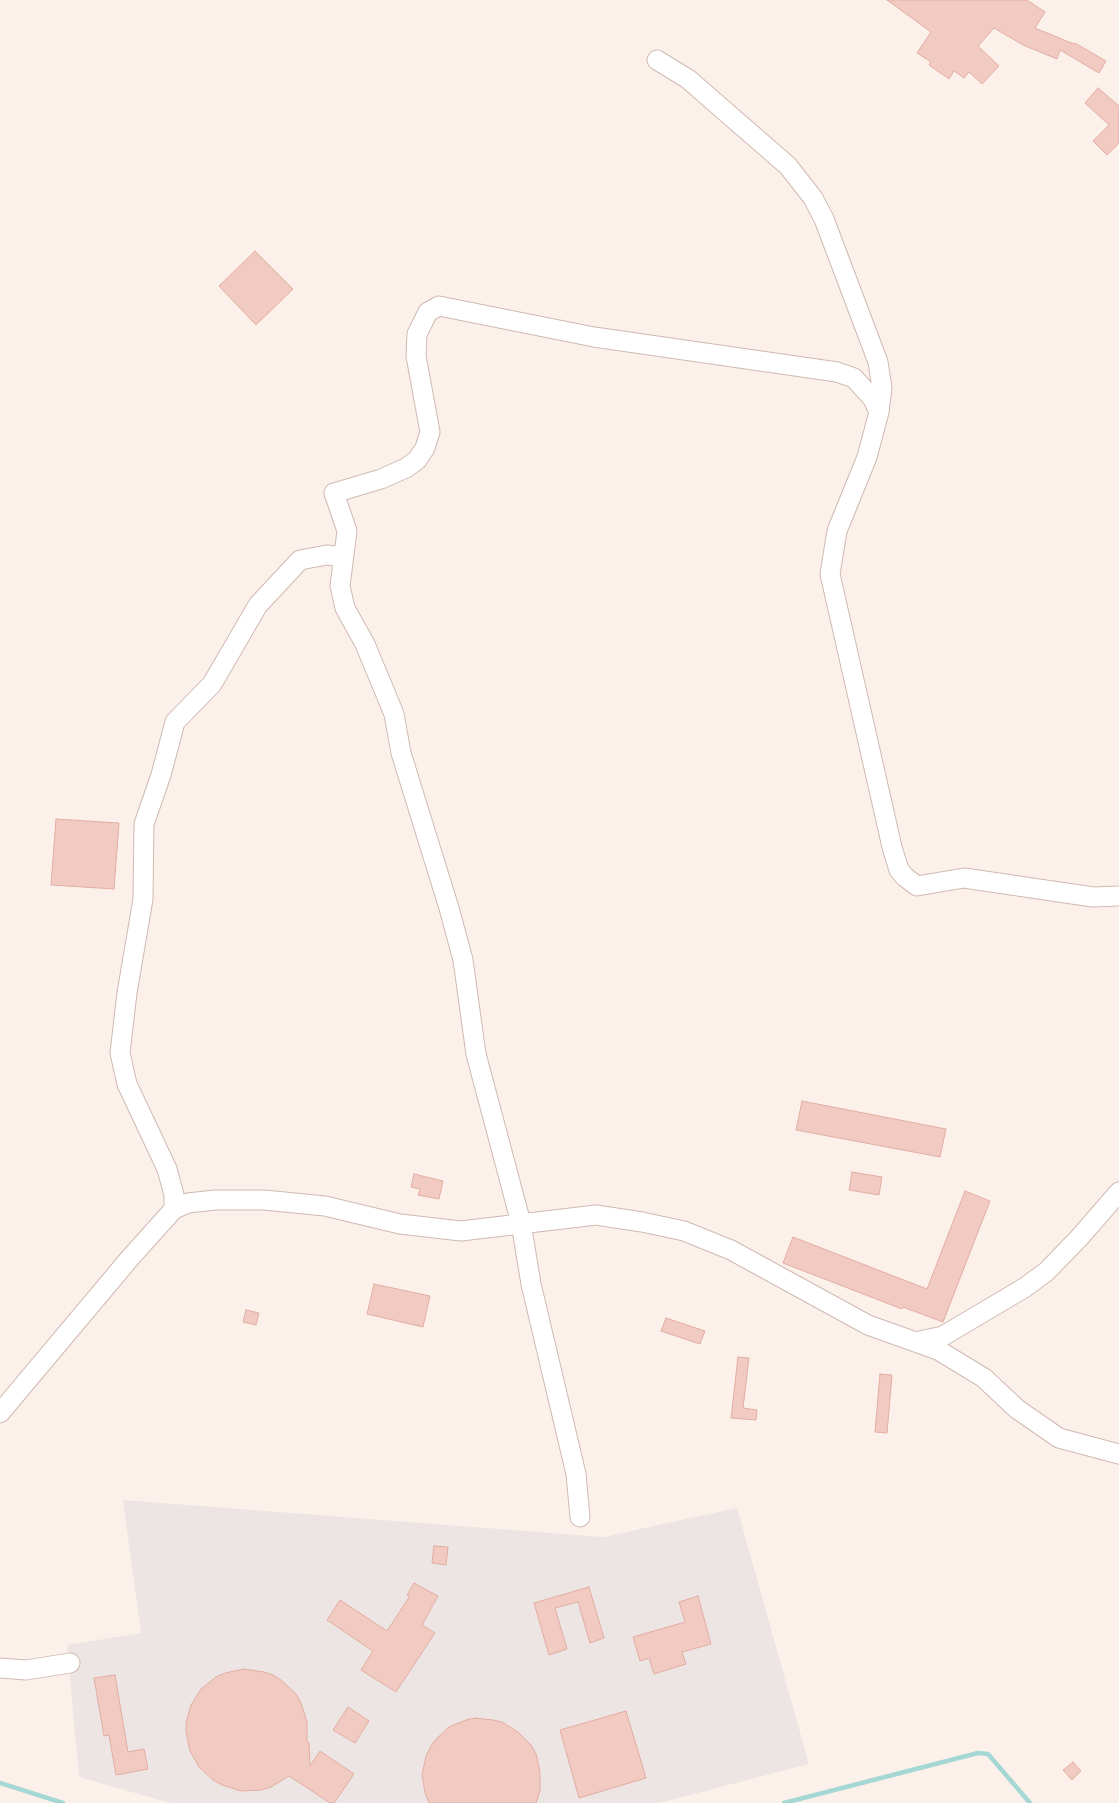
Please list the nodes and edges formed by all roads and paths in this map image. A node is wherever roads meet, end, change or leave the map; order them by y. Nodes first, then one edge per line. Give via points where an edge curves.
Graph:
1 (657, 60) dead end
2 (879, 412) junction
3 (343, 557) junction
4 (1119, 896) edge
5 (1119, 1192) edge
6 (174, 1210) junction
7 (521, 1223) junction
8 (913, 1342) junction
9 (0, 1413) edge
10 (1119, 1454) edge
11 (580, 1517) dead end
12 (70, 1663) dead end
13 (0, 1668) edge

1 - 2 street via 688,79 788,166 813,198 878,362 882,388
2 - 3 street via 873,399 854,378 837,372 594,338 439,306 428,312 417,334 416,356 430,432 425,448 406,468 381,479 334,492 347,531
2 - 4 street via 867,456 837,531 830,574 899,870 917,886 964,878 1092,897
3 - 6 street via 327,555 300,560 258,606 212,684 175,722 144,824 143,899 120,1053 127,1084 167,1169 174,1195
3 - 7 street via 340,586 345,608 365,644 394,714 401,753 454,926 463,960 476,1054
5 - 8 street via 1046,1272 943,1336
6 - 7 street via 214,1200 264,1200 325,1206 400,1224 461,1231
6 - 9 street
7 - 8 street via 596,1215 684,1231 731,1250 868,1325
7 - 11 street via 531,1284 576,1474
8 - 10 street via 938,1350 984,1378 1017,1409 1059,1438
12 - 13 street via 26,1670

